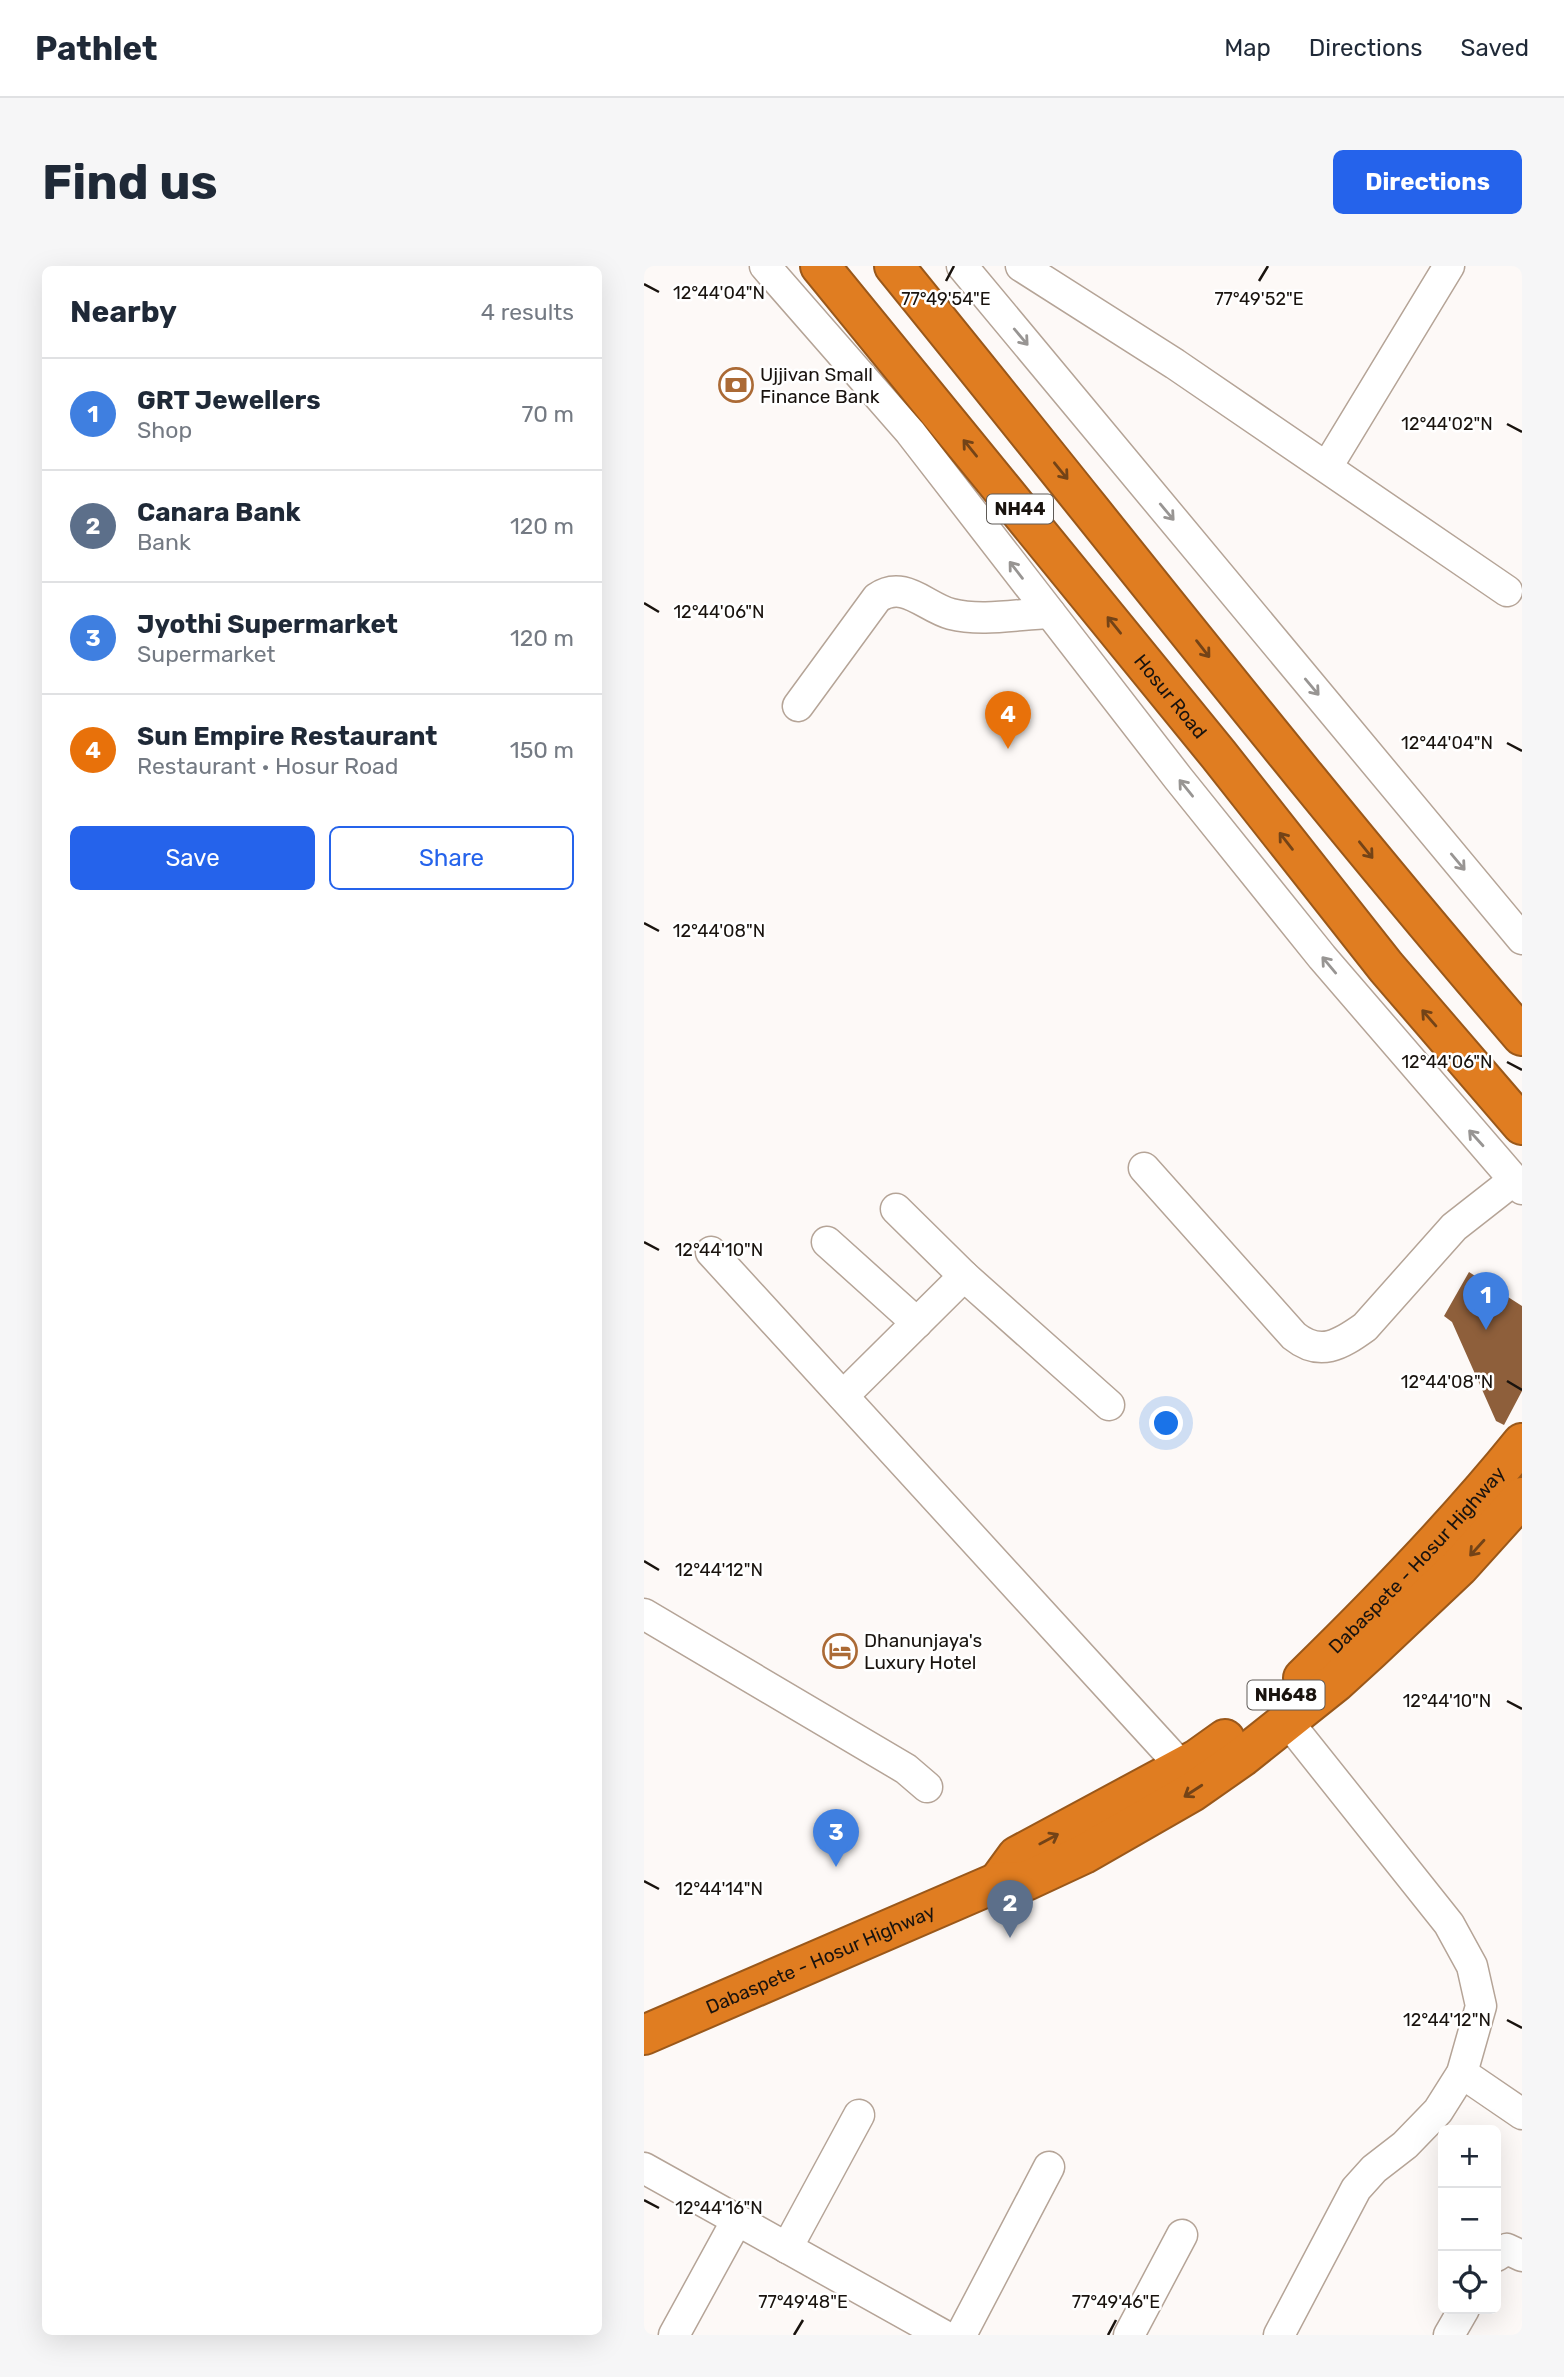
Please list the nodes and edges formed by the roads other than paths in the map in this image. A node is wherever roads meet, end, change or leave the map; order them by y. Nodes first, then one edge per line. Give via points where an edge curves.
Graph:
1 (765, 266) edge
2 (820, 266) edge
3 (894, 266) edge
4 (1021, 266) edge
5 (1449, 266) edge
6 (976, 273) edge
7 (1327, 467) junction
8 (1507, 591) dead end
9 (1049, 613) junction
10 (798, 706) dead end
11 (1522, 939) edge
12 (1522, 1035) edge
13 (1522, 1125) edge
14 (1144, 1168) dead end
15 (1518, 1184) edge
16 (896, 1209) dead end
17 (827, 1242) dead end
18 (711, 1252) dead end
19 (964, 1276) junction
20 (917, 1323) junction
21 (843, 1396) junction
22 (1109, 1405) dead end
23 (1522, 1444) edge
24 (1522, 1497) edge
25 (644, 1614) edge
26 (1288, 1722) junction
27 (1182, 1767) junction
28 (927, 1787) dead end
29 (998, 1882) junction
30 (644, 2035) edge
31 (1462, 2073) junction
32 (859, 2115) dead end
33 (1522, 2115) edge
34 (1049, 2167) dead end
35 (644, 2168) edge
36 (737, 2220) junction
37 (1182, 2235) dead end
38 (787, 2248) junction
39 (1501, 2253) edge
40 (1522, 2256) edge
41 (1461, 2314) edge
42 (901, 2325) edge
43 (674, 2335) edge
44 (943, 2335) edge
45 (961, 2335) edge
46 (1129, 2335) edge
47 (1279, 2335) edge
48 (1448, 2335) edge

9 -> 1 street via 910,432
13 -> 2 highway, Hosur Road / NH44 via 1386,967
3 -> 12 highway, NH44 via 1424,922
4 - 7 street
5 - 7 street
6 -> 11 street
7 - 8 street
9 - 10 street via 968,617 949,614 899,590 887,591 877,597
15 -> 9 street via 1322,957
14 - 15 street via 1294,1336 1316,1349 1329,1347 1365,1327 1454,1227
16 - 19 street
17 - 20 street
18 - 21 street
19 - 20 street
19 - 22 street
20 - 21 street
21 - 27 street
23 - 27 highway, Dabaspete - Hosur Highway / NH648 via 1356,1626 1280,1700
24 -> 26 highway, Dabaspete - Hosur Highway / NH648 via 1459,1567
25 - 28 street via 906,1769
26 -> 29 highway, Dabaspete - Hosur Highway / NH648 via 1192,1792 1084,1854 1026,1881
26 - 31 street via 1449,1924 1472,1966 1481,2006
29 -> 27 highway, Dabaspete - Hosur Highway / NH648 via 1017,1856
29 - 30 highway, Dabaspete - Hosur Highway / NH648
31 - 33 street
31 - 47 street via 1438,2111 1356,2189
32 - 38 street
34 - 45 street
35 - 36 street
36 - 38 street
36 - 43 street
37 - 46 street
38 - 42 street
39 - 40 street via 1507,2249
41 - 48 street
42 - 44 street

